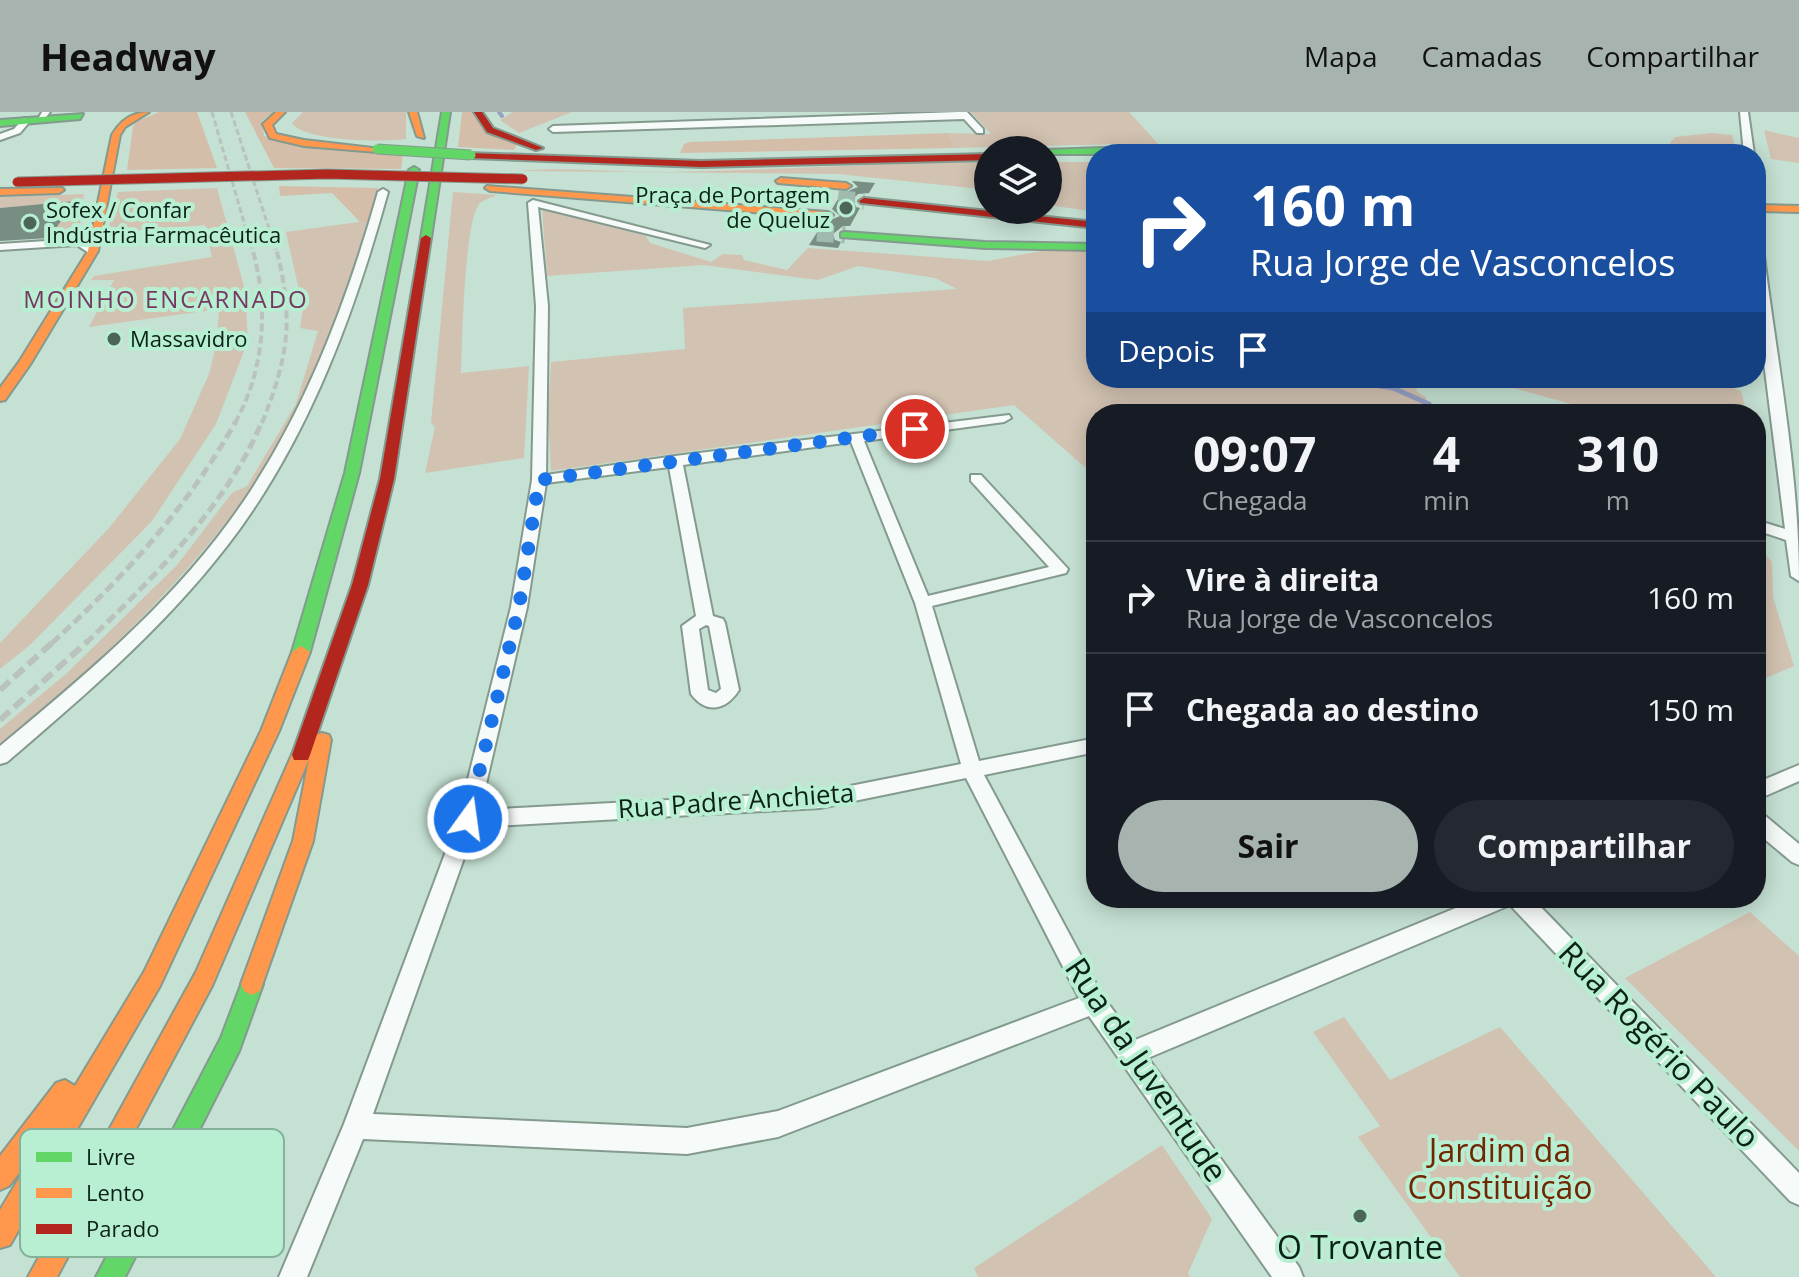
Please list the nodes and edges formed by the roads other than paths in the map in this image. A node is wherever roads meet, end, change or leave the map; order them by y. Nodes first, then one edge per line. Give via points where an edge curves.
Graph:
1 (281, 112) edge
2 (291, 112) edge
3 (416, 112) edge
4 (446, 112) edge
5 (478, 112) edge
6 (142, 113) edge
7 (1746, 113) edge
8 (963, 114) edge
9 (863, 116) edge
10 (38, 117) edge
11 (87, 117) edge
12 (789, 117) edge
13 (0, 123) edge
14 (553, 129) dead end
15 (980, 131) dead end
16 (116, 135) junction
17 (0, 137) edge
18 (1748, 144) edge
19 (380, 147) junction
20 (473, 153) junction
21 (1086, 153) edge
22 (1062, 154) edge
23 (578, 156) junction
24 (974, 156) edge
25 (1062, 156) edge
26 (974, 157) edge
27 (1086, 157) edge
28 (753, 164) junction
29 (702, 183) dead end
30 (518, 184) junction
31 (5, 187) edge
32 (383, 192) dead end
33 (837, 200) junction
34 (633, 201) junction
35 (974, 201) edge
36 (864, 202) junction
37 (1799, 209) edge
38 (1062, 212) edge
39 (1086, 216) edge
40 (1766, 216) edge
41 (1766, 217) edge
42 (428, 218) junction
43 (1799, 220) edge
44 (1086, 224) edge
45 (817, 233) tunnel mouth
46 (845, 235) tunnel mouth
47 (1086, 235) edge
48 (705, 245) dead end
49 (0, 247) edge
50 (1086, 247) edge
51 (93, 251) junction
52 (1766, 265) edge
53 (0, 397) edge
54 (1004, 418) dead end
55 (856, 437) junction
56 (675, 460) junction
57 (976, 478) dead end
58 (539, 480) junction
59 (1766, 528) edge
60 (1794, 537) junction
61 (1799, 576) edge
62 (923, 603) junction
63 (705, 619) dead end
64 (339, 651) junction
65 (1086, 747) edge
66 (0, 757) edge
67 (972, 771) junction
68 (1799, 773) edge
69 (1766, 788) edge
70 (468, 819) junction
71 (1766, 828) edge
72 (1799, 856) edge
73 (1479, 908) edge
74 (1528, 908) edge
75 (152, 979) junction
76 (1094, 1003) junction
77 (1130, 1054) junction
78 (356, 1126) junction
79 (37, 1129) edge
80 (63, 1129) edge
81 (122, 1129) edge
82 (187, 1129) edge
83 (20, 1151) edge
84 (0, 1177) edge
85 (1799, 1192) edge
86 (20, 1201) edge
87 (0, 1235) edge
88 (53, 1257) edge
89 (120, 1257) edge
90 (42, 1277) edge
91 (110, 1277) edge
92 (293, 1277) edge
93 (1289, 1277) edge

1 - 19 main road via 267,124 273,136
2 - 19 main road via 279,123 288,135
3 - 75 main road via 421,136 362,438 322,590 270,731
4 - 42 main road
5 - 23 main road via 490,130 513,141
6 - 11 main road
6 - 16 main road
7 - 18 street
8 - 9 street
8 - 15 street
9 - 12 street
10 - 11 main road
10 - 13 main road
10 - 17 street
11 - 16 main road
12 - 14 street
16 - 51 main road
19 - 20 main road, bridge
20 - 23 main road
20 - 28 main road via 613,163
21 - 22 main road
23 - 24 main road
25 - 27 main road
26 - 28 main road
28 - 42 main road via 493,168 458,180
29 - 33 main road via 760,181
30 - 31 main road, bridge via 327,174
30 - 33 main road via 665,184
30 - 34 main road
32 - 66 street via 316,379 259,489 195,574 98,675
33 - 34 main road
34 - 45 main road via 687,218
35 - 36 main road
36 - 44 main road
36 - 47 main road
37 - 40 main road
38 - 39 main road
41 - 43 main road
42 - 64 main road via 387,479
46 - 50 main road
48 - 58 street via 533,203 542,306
49 - 51 street via 77,242
51 - 53 main road
52 - 60 street
54 - 55 street
55 - 56 street
55 - 62 street, Rua da Juventude
56 - 58 street
56 - 63 street
57 - 62 street via 1060,569
58 - 70 street via 519,607
59 - 60 street
60 - 61 street
62 - 67 street, Rua da Juventude
64 - 81 main road via 313,727 204,979
64 - 82 main road via 303,841 231,1043
65 - 67 street, Rua Padre Anchieta
67 - 70 street, Rua Padre Anchieta via 820,800
67 - 76 street, Rua da Juventude
68 - 69 street
70 - 78 street
71 - 72 street
73 - 77 street
74 - 85 street, Rua Rogério Paulo
75 - 79 main road
75 - 80 main road
76 - 77 street, Rua da Juventude
76 - 78 street via 778,1124 687,1141
77 - 93 street, Rua da Juventude
78 - 92 street
83 - 84 main road
86 - 87 main road
88 - 90 main road
89 - 91 main road

